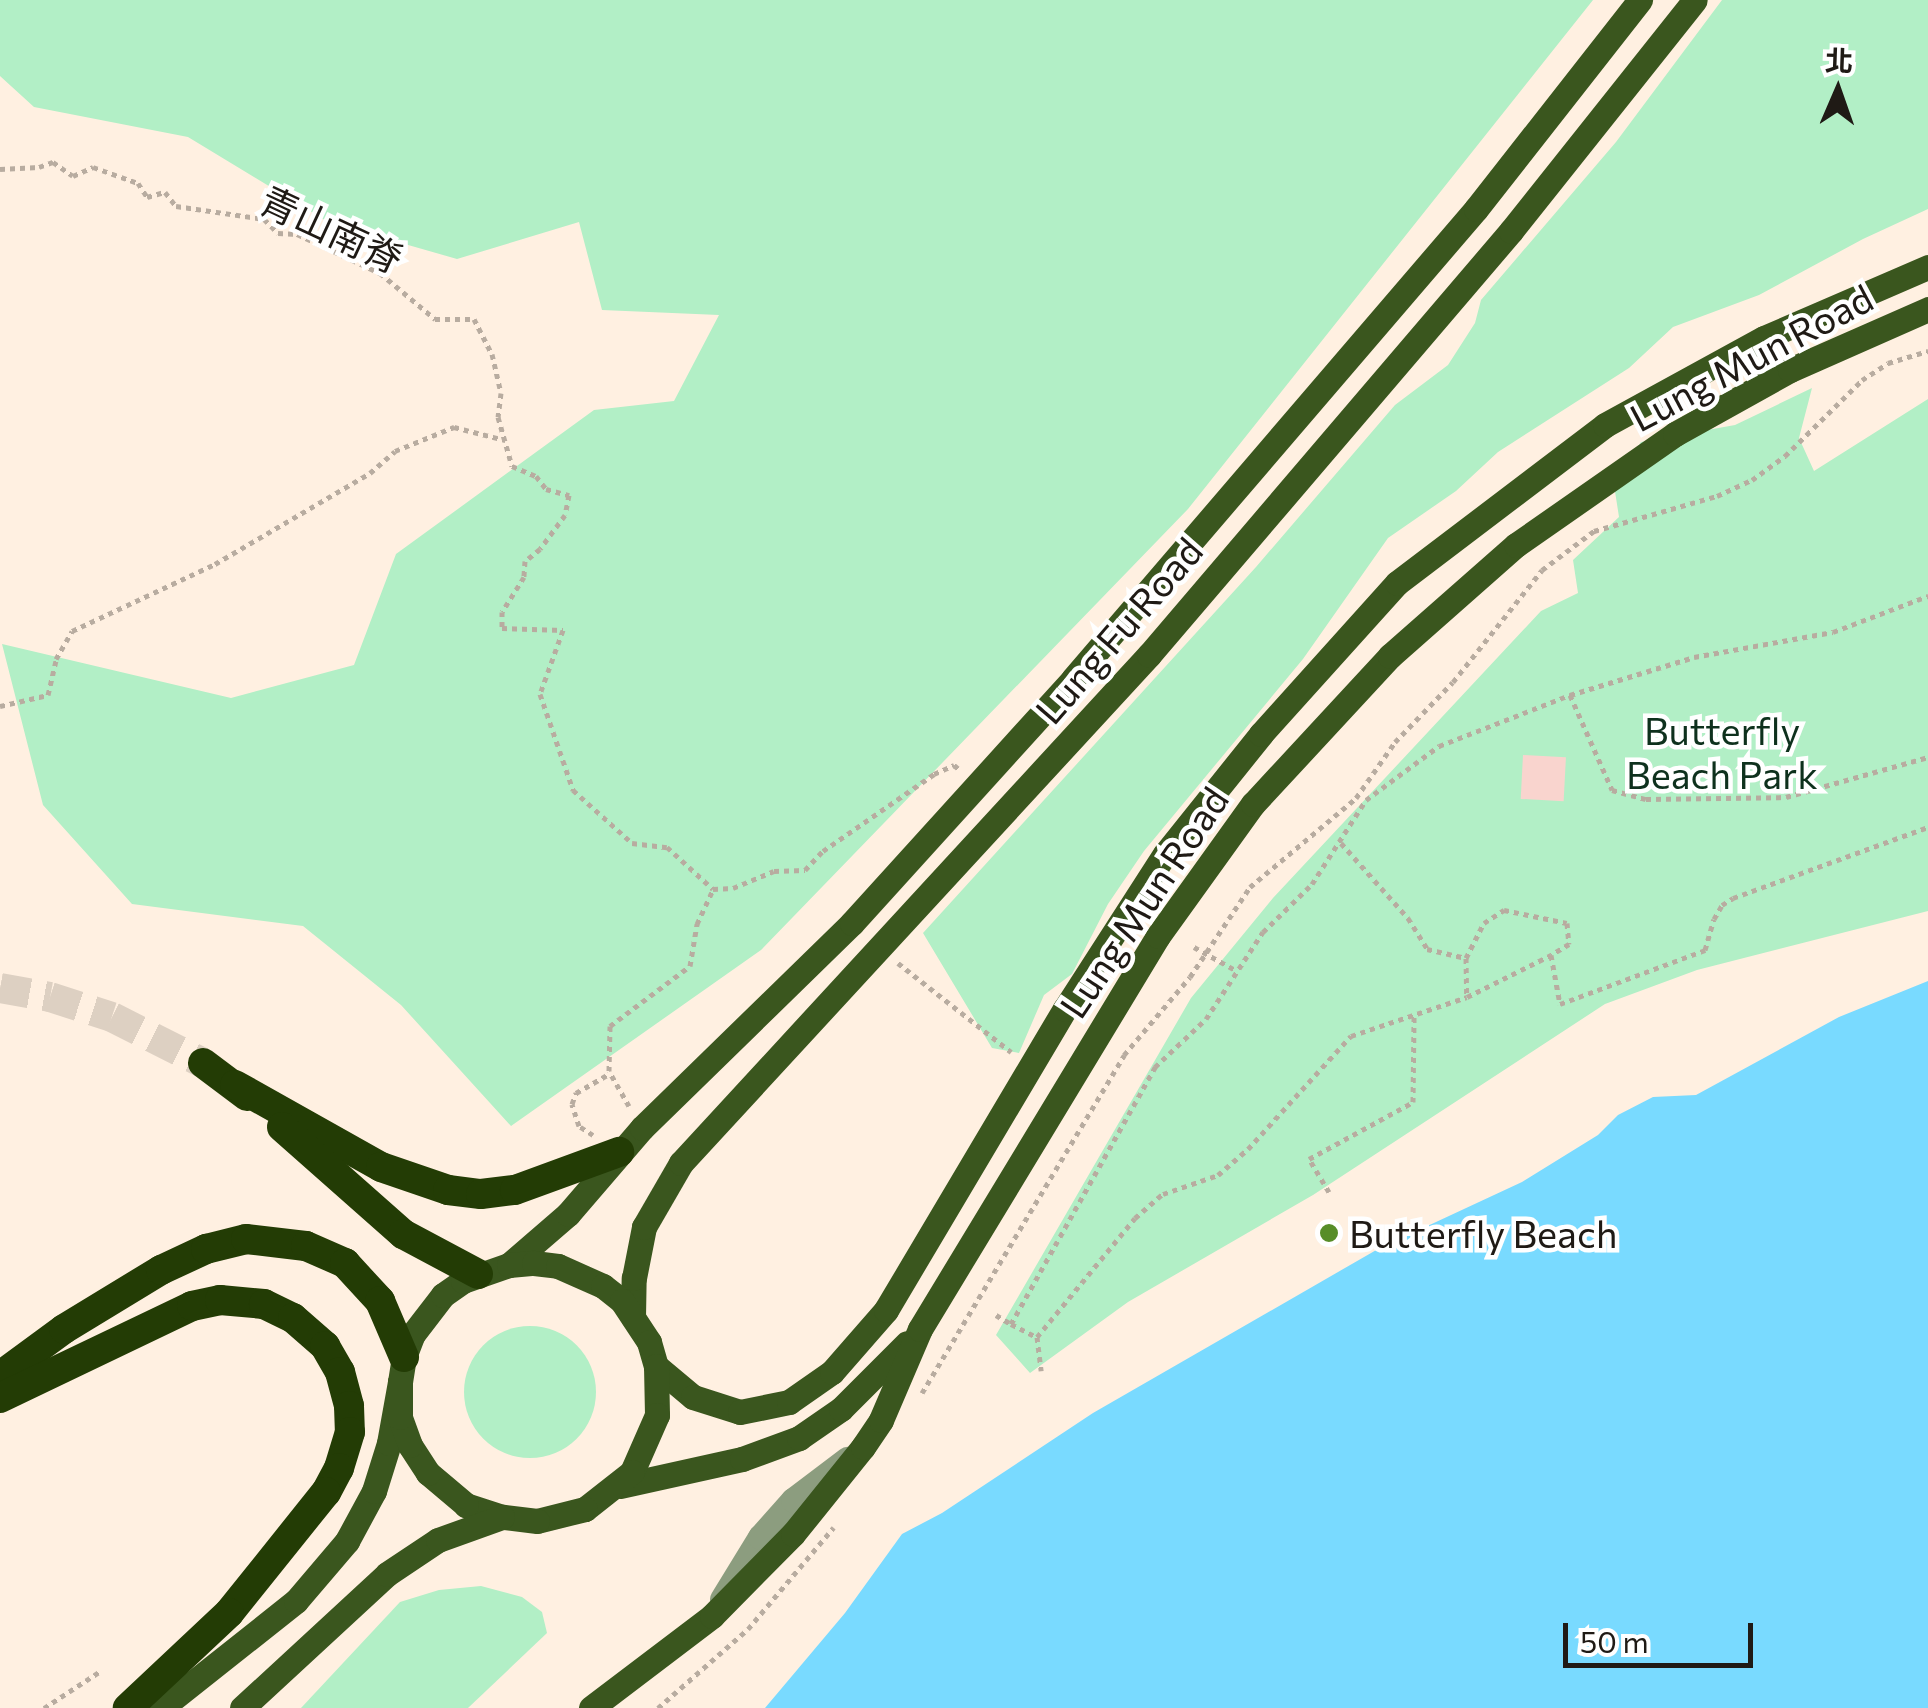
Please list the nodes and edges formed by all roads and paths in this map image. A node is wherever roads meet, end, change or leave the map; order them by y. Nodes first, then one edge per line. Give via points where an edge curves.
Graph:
1 (1640, 0) edge
2 (1695, 0) edge
3 (0, 170) edge
4 (1928, 267) edge
5 (1928, 309) edge
6 (1928, 351) edge
7 (505, 440) junction
8 (1928, 596) edge
9 (1570, 695) junction
10 (0, 706) edge
11 (1928, 757) edge
12 (962, 772) dead end
13 (1928, 827) edge
14 (1341, 843) junction
15 (713, 889) junction
16 (1194, 947) dead end
17 (1206, 954) junction
18 (1551, 955) junction
19 (1466, 958) junction
20 (896, 961) dead end
21 (1237, 970) junction
22 (1468, 997) junction
23 (1414, 1016) junction
24 (1015, 1055) dead end
25 (204, 1063) tunnel mouth
26 (610, 1073) junction
27 (235, 1085) junction
28 (632, 1112) dead end
29 (610, 1147) junction
30 (1329, 1192) dead end
31 (509, 1264) junction
32 (478, 1274) junction
33 (996, 1315) dead end
34 (634, 1317) junction
35 (1011, 1324) junction
36 (920, 1330) junction
37 (1038, 1337) junction
38 (656, 1366) junction
39 (402, 1369) junction
40 (1040, 1372) dead end
41 (0, 1376) edge
42 (0, 1398) edge
43 (917, 1402) dead end
44 (616, 1487) junction
45 (844, 1514) dead end
46 (502, 1517) junction
47 (99, 1672) dead end
48 (44, 1708) edge
49 (128, 1708) edge
50 (161, 1708) edge
51 (242, 1708) edge
52 (591, 1708) edge
53 (658, 1708) edge

1 - 29 main road, Lung Fu Road via 1440,252 1073,680 852,923
2 - 34 main road, Lung Fu Road via 1511,231 1149,655 681,1163 644,1227
3 - 7 path, 青山南脊 via 53,162 73,176 93,167 138,182 147,197 165,192 176,206 264,218 278,233 297,234 380,273 435,319 474,319 492,354
4 - 38 main road, Lung Mun Road via 1764,338 1605,425 1396,582 1261,734 1145,883 886,1310 832,1372 775,1408 740,1412 708,1404
5 - 36 main road, Lung Mun Road via 1732,400 1621,469 1461,590 1390,656 1212,857 1135,972
6 - 17 path, Lung Mun Road via 1888,363 1862,380 1752,480 1605,527 1562,552 1406,729 1356,798 1250,887
7 - 10 path via 454,427 395,451 370,473 216,564 72,630 56,659 48,696
7 - 15 path via 512,466 568,495 565,515 525,561 524,577 502,612 502,628 564,630 540,694 573,790 632,842 667,847
8 - 9 path via 1833,632 1694,657
9 - 11 path via 1612,790 1646,799 1786,797
9 - 14 path via 1439,746 1366,800
12 - 15 path via 954,764 934,774 805,870
13 - 18 path via 1733,898 1714,918 1705,950 1560,1004
14 - 19 path via 1427,949
14 - 21 path
15 - 26 path via 697,924 690,966 610,1026
16 - 17 path
17 - 21 path
17 - 43 path, Lung Mun Road via 1109,1075
18 - 19 path via 1569,944 1567,923 1504,910 1484,923
18 - 22 path
19 - 22 path
20 - 24 path
21 - 35 path via 1206,1019 1155,1068
22 - 23 path
23 - 30 path via 1413,1102 1310,1159
23 - 37 path via 1351,1036 1218,1175 1162,1194
25 - 27 highway
26 - 28 path
26 - 29 path via 576,1093 572,1104 579,1126
27 - 29 highway via 381,1167 448,1190 515,1190
27 - 32 highway via 383,1219
29 - 31 main road, Lung Fu Road via 568,1214
31 - 32 main road, Lung Fu Road
31 - 34 main road, Lung Fu Road via 582,1274
32 - 39 main road, Lung Fu Road via 426,1314
33 - 35 path
34 - 38 main road, Lung Fu Road
35 - 37 path
36 - 44 main road via 841,1409 799,1438 742,1459
36 - 52 main road, Lung Mun Road via 881,1420 793,1534 712,1616
37 - 40 path
38 - 44 main road, Lung Fu Road via 658,1414 651,1438
39 - 41 highway via 380,1301 345,1262 306,1246 246,1239 160,1270
39 - 46 main road, Lung Fu Road via 400,1417 428,1473 466,1505
39 - 50 main road, Lung Fu Road via 390,1444 374,1491 325,1572 252,1640
42 - 49 highway via 192,1306 220,1300 264,1304 293,1318 325,1346 340,1372 350,1432 326,1492 229,1613
44 - 46 main road, Lung Fu Road via 562,1517
45 - 53 path via 748,1629
46 - 51 main road via 438,1540 387,1574
47 - 48 path

